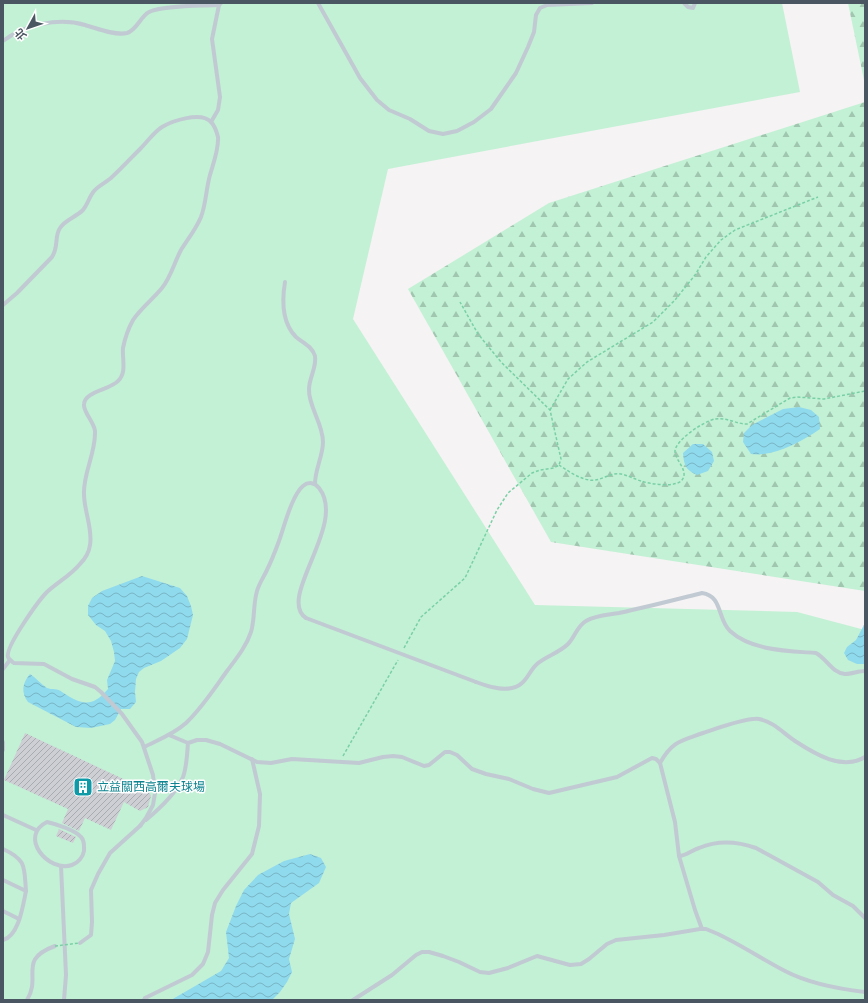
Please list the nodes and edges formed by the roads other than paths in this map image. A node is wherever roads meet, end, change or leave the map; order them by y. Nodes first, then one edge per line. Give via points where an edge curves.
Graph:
1 (318, 3) edge
2 (592, 3) edge
3 (684, 3) edge
4 (695, 3) edge
5 (220, 4) edge
6 (3, 41) edge
7 (212, 122) junction
8 (285, 282) dead end
9 (3, 305) edge
10 (314, 484) junction
11 (10, 660) junction
12 (3, 669) edge
13 (865, 671) edge
14 (169, 735) junction
15 (3, 742) edge
16 (188, 743) junction
17 (144, 747) junction
18 (3, 750) edge
19 (865, 757) edge
20 (252, 760) junction
21 (660, 763) junction
22 (3, 815) edge
23 (140, 826) junction
24 (36, 830) junction
25 (3, 849) edge
26 (679, 856) junction
27 (61, 866) junction
28 (3, 880) edge
29 (26, 891) junction
30 (3, 911) edge
31 (865, 918) edge
32 (19, 919) junction
33 (702, 929) junction
34 (3, 940) edge
35 (80, 943) road end
36 (55, 946) road end
37 (865, 992) edge
38 (27, 1000) edge
39 (64, 1000) edge
40 (144, 1000) edge
41 (353, 1000) edge

1 - 2 lane via 360,78 377,100 389,110 429,131 443,134 457,131 491,109 516,73 534,32 536,14 540,8 548,5
3 - 4 lane via 693,8
5 - 6 lane via 150,12 127,33 59,22 34,26 12,34
5 - 7 lane via 212,38 220,97 218,110
7 - 9 lane via 206,118 181,119 153,134 114,175 95,189 83,210 60,228 52,257
7 - 11 lane via 218,138 217,150 208,179 202,215 162,288 141,309 126,333 122,375 109,387 86,398 84,403 95,429 95,440 84,486 91,534 89,551 80,564 38,602 8,651
8 - 10 lane via 283,301 286,320 297,337 310,347 315,360 309,391 323,442
10 - 13 lane, bridge via 325,499 327,511 324,527 300,593 299,611 306,618 488,687 515,688 523,683 536,665 568,644 576,630 587,620 702,593 713,597 725,625 730,632 742,639 772,648 816,653 832,668 845,674
10 - 14 lane via 303,486 291,506 275,554 257,589 251,631 240,653 202,705 185,724
11 - 12 lane
11 - 17 lane via 21,664 44,664 72,679 95,687 122,714
14 - 16 lane
14 - 17 lane
15 - 18 lane
16 - 20 lane via 206,740
16 - 23 lane via 187,761 177,788
17 - 23 lane via 153,775 155,793 153,805
19 - 21 lane via 850,763 833,761 795,741 779,728 757,719 706,732 677,743 667,750
20 - 21 lane via 271,763 292,759 359,763 398,756 424,766 429,765 444,752 450,752 472,769 549,793 618,777 652,758
20 - 40 lane via 260,794 259,826 252,854 215,903 208,952 203,964 192,975
21 - 26 lane via 675,822
22 - 24 lane
23 - 35 lane via 110,853 98,874 91,890 91,935
24 - 27 lane via 34,841 38,850 49,861
24 - 27 lane via 47,822 58,824 81,837 85,845 83,856 73,865
25 - 29 lane via 22,862
26 - 31 lane via 714,843 732,842 756,848 818,882 833,895 853,906
26 - 33 lane
27 - 39 lane via 66,975
28 - 29 lane
29 - 32 lane
30 - 32 lane
32 - 34 lane via 13,932
33 - 37 lane via 735,942 786,972 819,984
33 - 41 lane via 616,940 581,964 570,965 537,956 489,973 480,972 443,956 422,952
36 - 38 lane via 36,957 32,966 32,980

